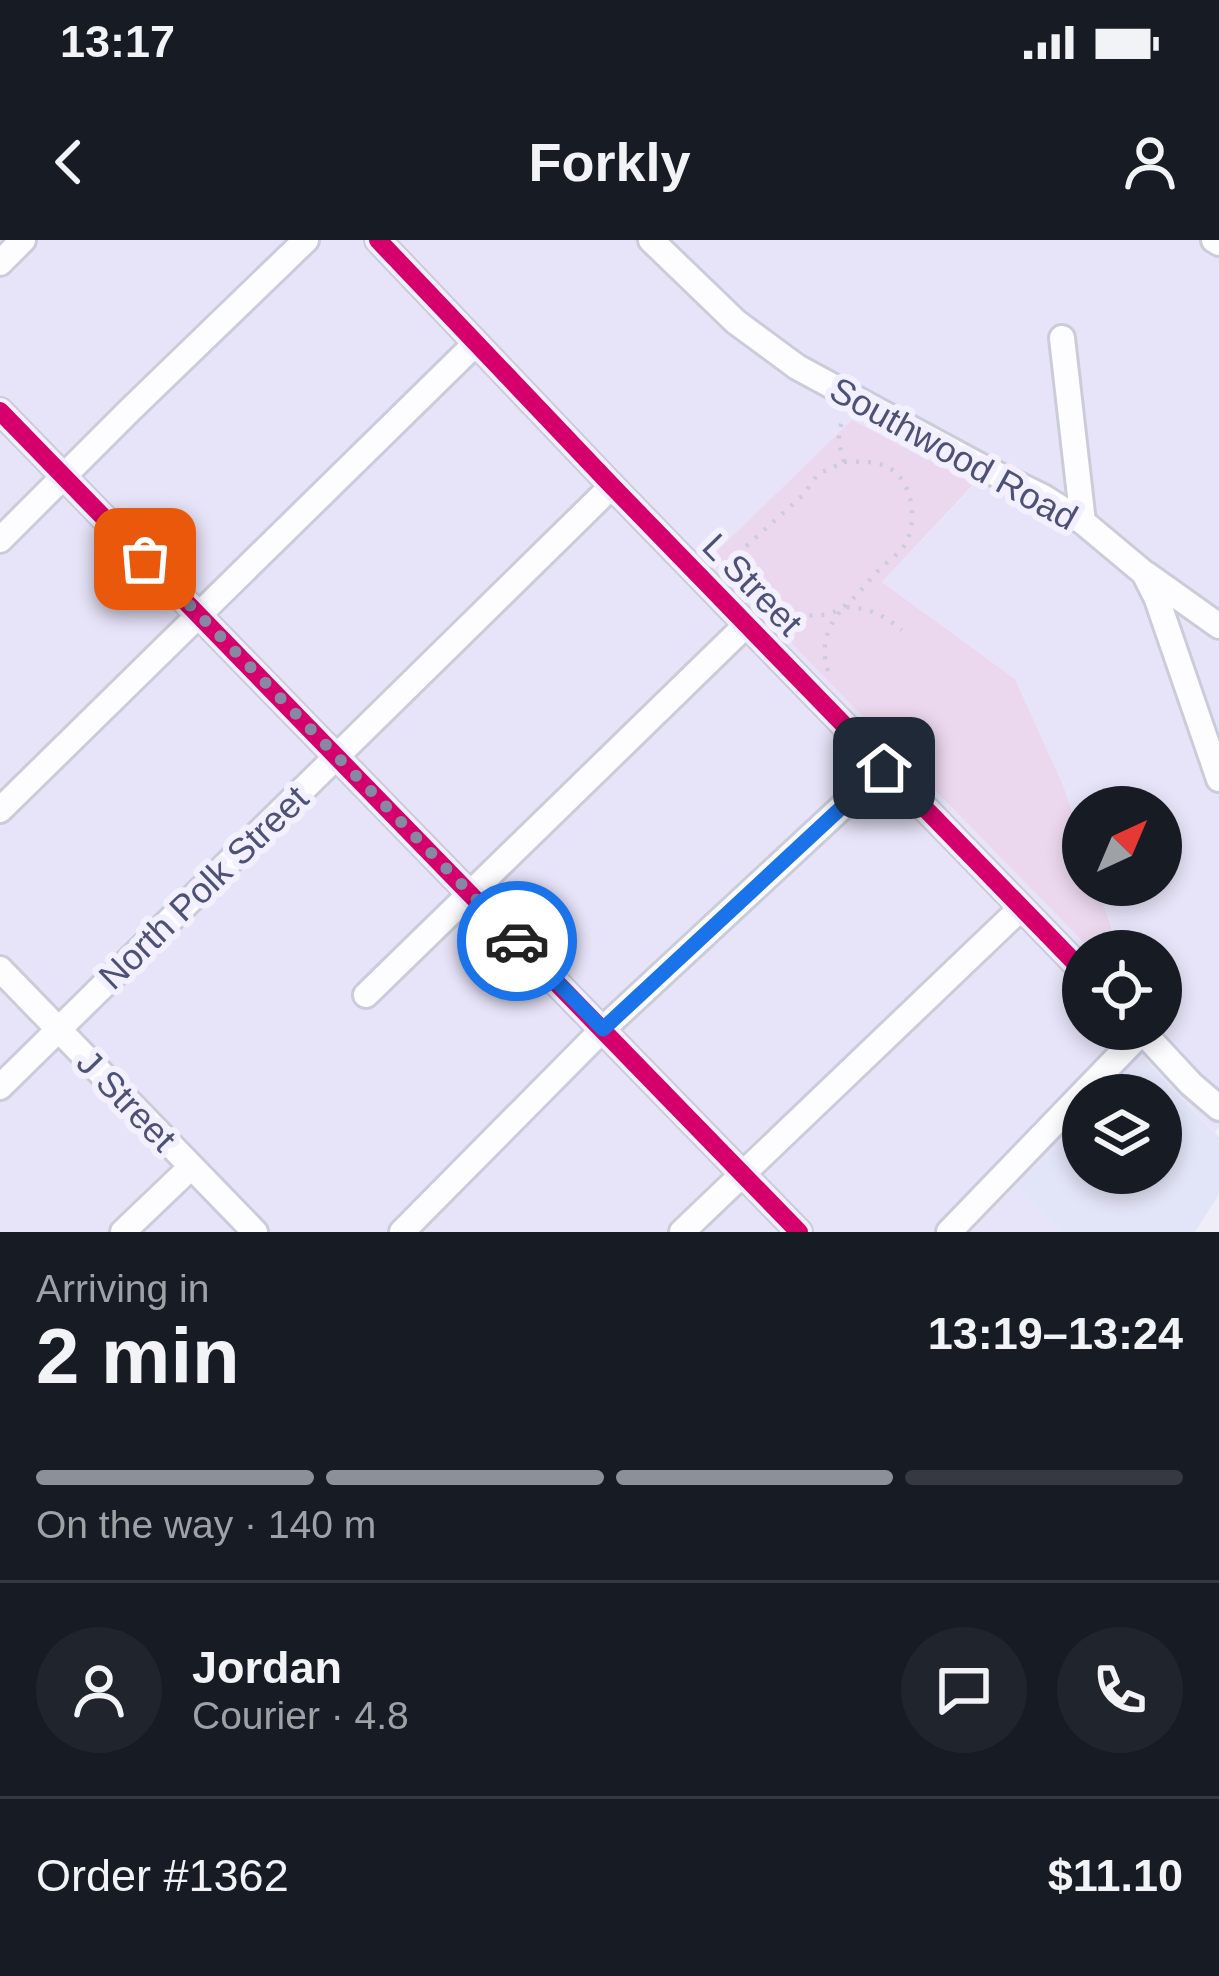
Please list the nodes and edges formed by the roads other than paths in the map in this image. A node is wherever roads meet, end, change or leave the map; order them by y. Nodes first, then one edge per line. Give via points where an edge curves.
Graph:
1 (23, 240) edge
2 (306, 240) edge
3 (378, 240) edge
4 (651, 240) edge
5 (0, 263) edge
6 (1062, 338) dead end
7 (476, 343) junction
8 (0, 411) edge
9 (64, 476) junction
10 (612, 486) junction
11 (1083, 521) junction
12 (0, 540) edge
13 (1144, 573) junction
14 (199, 614) junction
15 (746, 625) junction
16 (1219, 626) edge
17 (337, 757) junction
18 (884, 768) junction
19 (1219, 779) edge
20 (0, 810) edge
21 (471, 894) junction
22 (1021, 908) junction
23 (1062, 950) edge
24 (0, 969) edge
25 (366, 994) dead end
26 (58, 1029) junction
27 (603, 1029) junction
28 (1122, 1050) edge
29 (1160, 1050) edge
30 (0, 1087) edge
31 (1219, 1108) edge
32 (191, 1166) junction
33 (742, 1174) junction
34 (123, 1232) edge
35 (255, 1232) edge
36 (402, 1232) edge
37 (682, 1232) edge
38 (799, 1232) edge
39 (949, 1232) edge

1 - 5 street
2 - 9 street
3 - 7 street, L Street
4 - 11 street, Southwood Road via 769,348
6 - 11 street
7 - 10 street, L Street
7 - 14 street
8 - 9 street
9 - 12 street
9 - 14 street
10 - 15 street, L Street
10 - 17 street, North Polk Street
11 - 13 street, Southwood Road
13 - 16 street
13 - 19 street, Southwood Road
14 - 17 street
14 - 20 street
15 - 18 street, L Street
15 - 21 street
17 - 21 street
17 - 26 street, North Polk Street
18 - 22 street, L Street
18 - 27 street
21 - 25 street
21 - 27 street
22 - 23 street, L Street
22 - 33 street
24 - 26 street, J Street
26 - 30 street, North Polk Street
26 - 32 street, J Street
27 - 33 street
27 - 36 street
28 - 39 street
29 - 31 street
32 - 34 street
32 - 35 street, J Street
33 - 37 street
33 - 38 street

